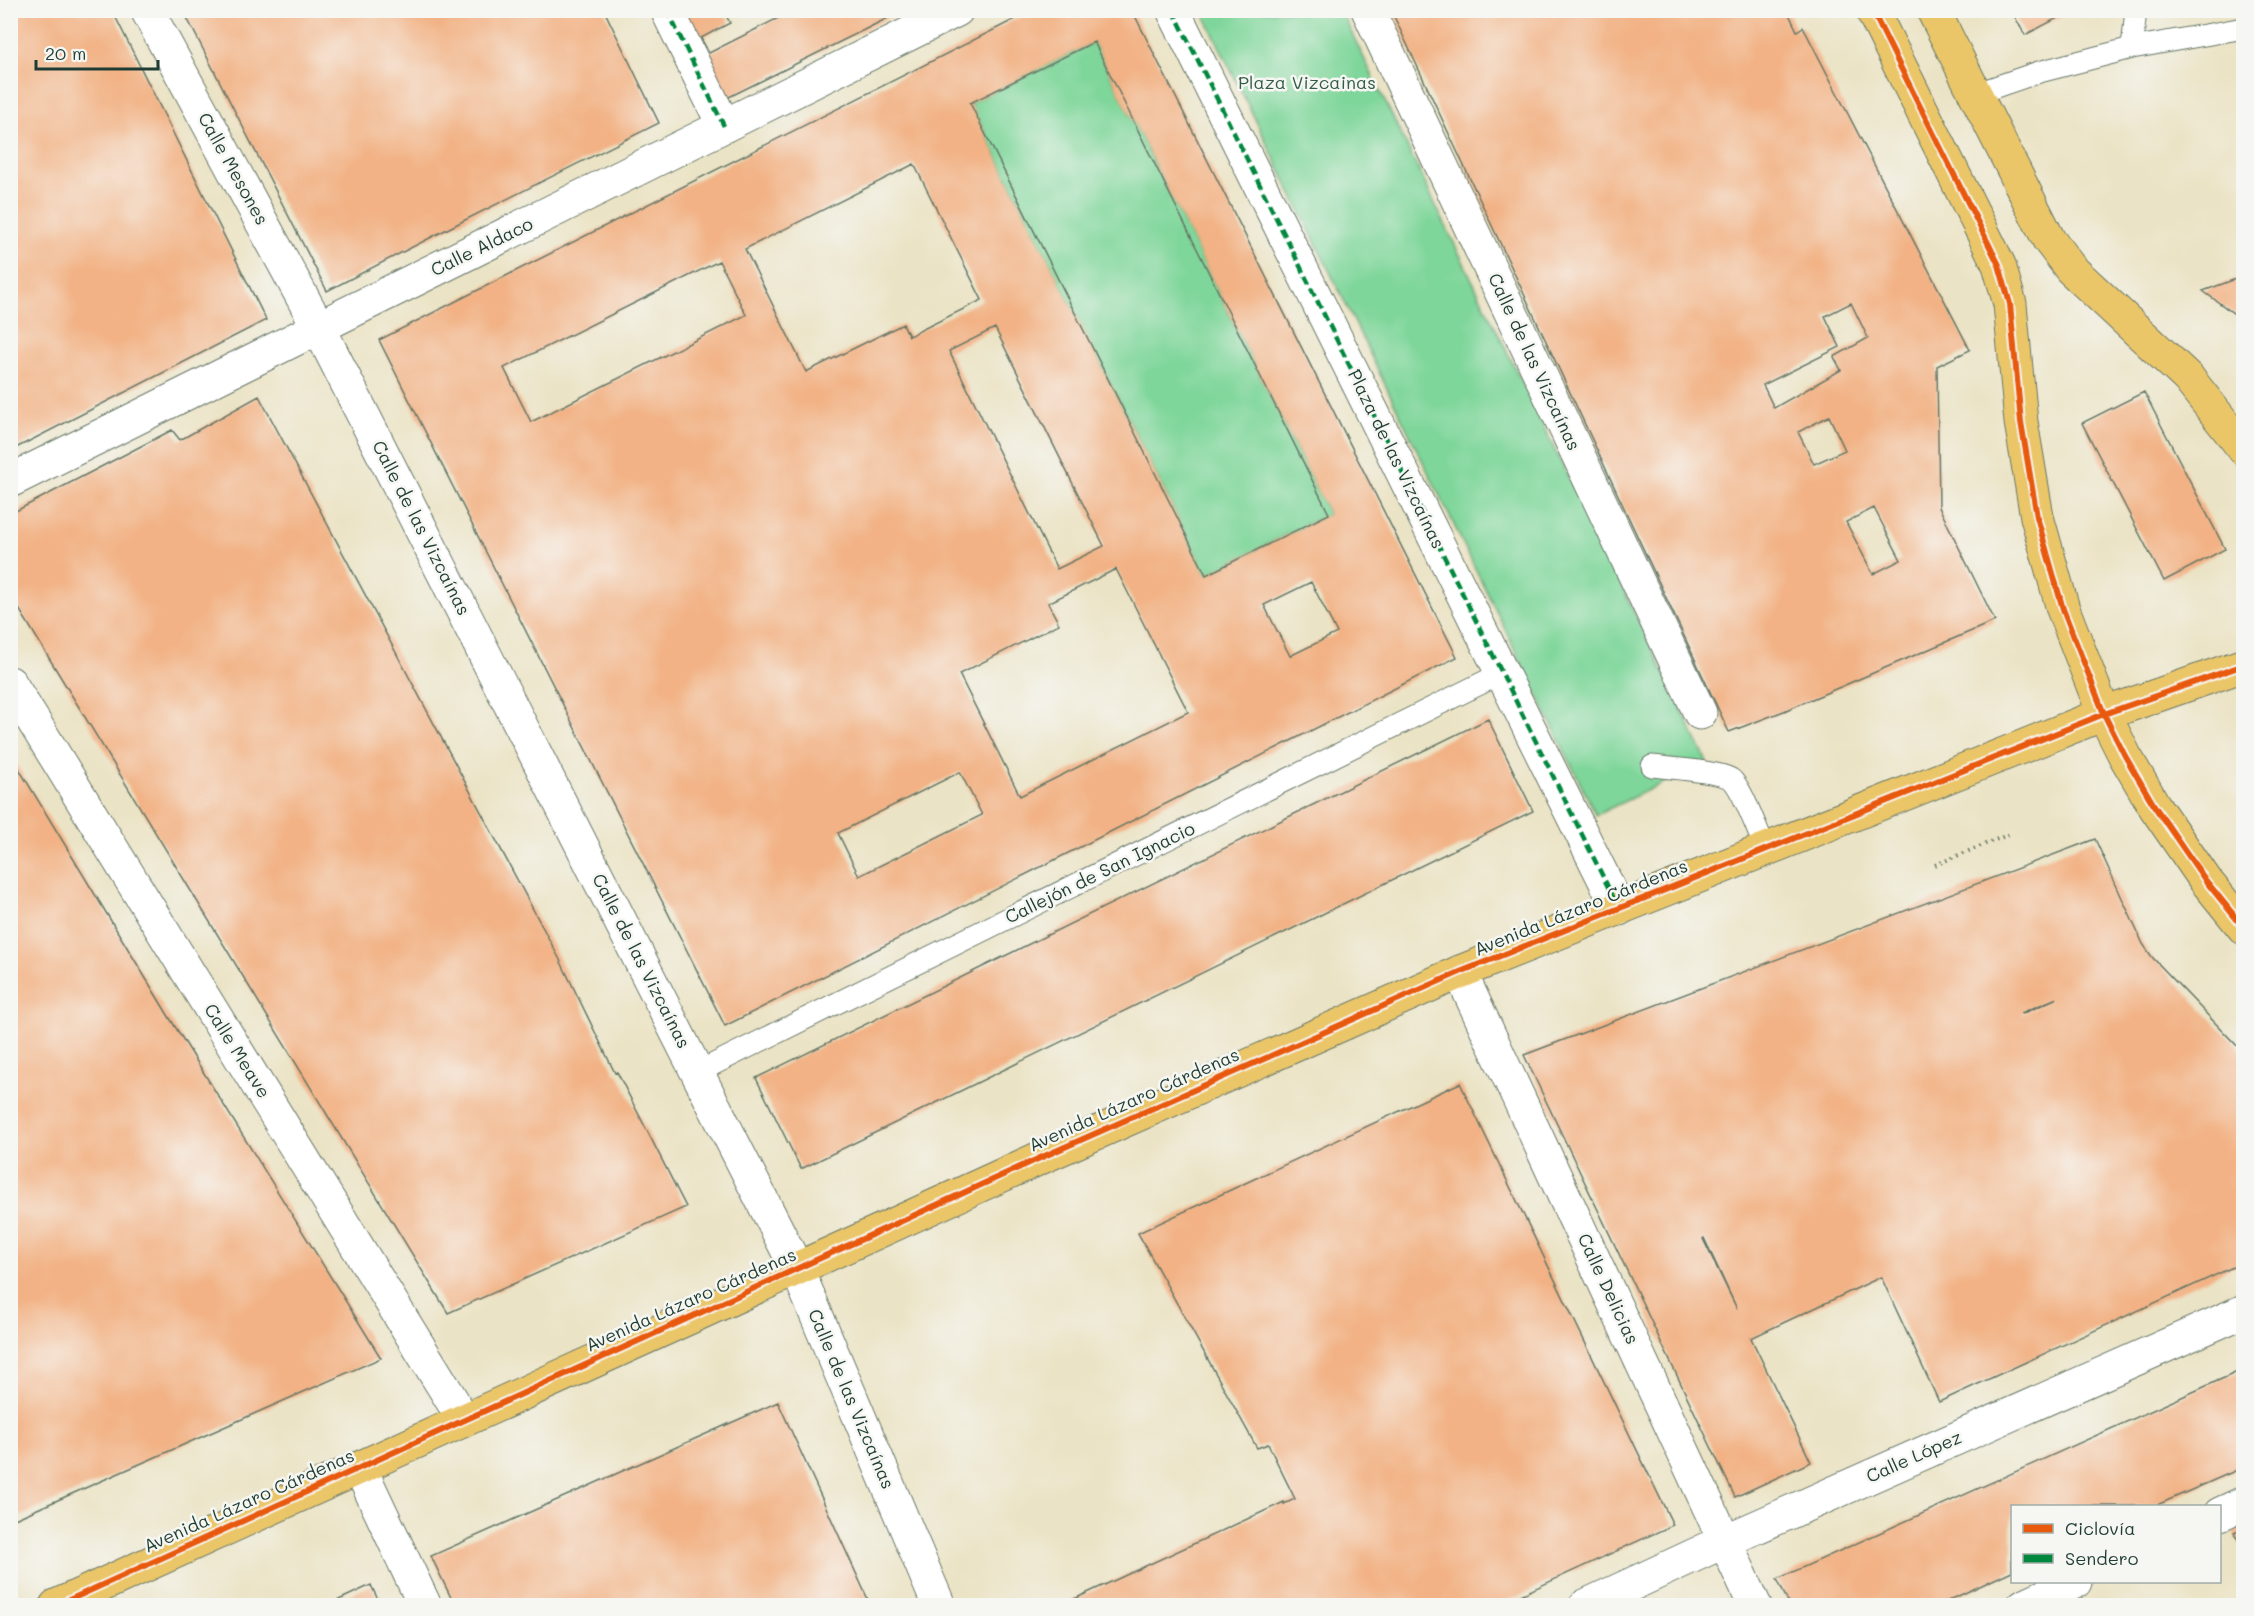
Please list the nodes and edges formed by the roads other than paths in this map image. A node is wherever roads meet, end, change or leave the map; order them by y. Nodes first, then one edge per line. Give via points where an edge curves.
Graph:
1 (147, 10) edge
2 (667, 10) edge
3 (1173, 10) edge
4 (1368, 10) edge
5 (1872, 10) edge
6 (1933, 10) edge
7 (2136, 10) edge
8 (955, 11) edge
9 (2244, 28) edge
10 (2132, 48) junction
11 (1975, 94) junction
12 (724, 126) junction
13 (319, 328) junction
14 (2244, 449) edge
15 (10, 480) edge
16 (2244, 665) edge
17 (1502, 673) junction
18 (10, 683) edge
19 (1700, 713) dead end
20 (2104, 714) junction
21 (1652, 766) dead end
22 (1766, 850) junction
23 (1619, 909) junction
24 (2244, 928) edge
25 (1461, 972) junction
26 (698, 1072) junction
27 (797, 1269) junction
28 (2244, 1311) edge
29 (464, 1420) junction
30 (360, 1468) junction
31 (2244, 1503) edge
32 (2221, 1514) edge
33 (1725, 1541) junction
34 (2071, 1583) edge
35 (56, 1605) edge
36 (425, 1605) edge
37 (939, 1605) edge
38 (1585, 1605) edge
39 (1755, 1605) edge
40 (2023, 1605) edge

1 - 13 street, Calle Mesones
2 - 12 street
3 - 17 street, Plaza de las Vizcaínas
4 - 19 street, Calle de las Vizcaínas
5 - 20 main road via 1999,265 2010,304 2021,422 2037,518 2062,609
6 - 11 main road
7 - 10 lane
8 - 12 street, Calle Aldaco
9 - 10 lane
10 - 11 lane via 2039,72
11 - 14 main road via 2049,240 2071,269 2188,378
12 - 13 street, Calle Aldaco
13 - 15 street, Calle Aldaco
13 - 26 street, Calle de las Vizcaínas
16 - 20 main road, Avenida Lázaro Cárdenas
17 - 23 street, Plaza de las Vizcaínas
17 - 26 lane, Callejón de San Ignacio
18 - 29 street, Calle Meave
20 - 22 main road, Avenida Lázaro Cárdenas
20 - 24 main road via 2155,807
21 - 22 lane via 1731,779
22 - 23 main road, Avenida Lázaro Cárdenas
23 - 25 main road, Avenida Lázaro Cárdenas
25 - 27 main road, Avenida Lázaro Cárdenas
25 - 33 street, Calle Delicias
26 - 27 street, Calle de las Vizcaínas
27 - 29 main road, Avenida Lázaro Cárdenas
27 - 37 street, Calle de las Vizcaínas
28 - 33 street, Calle López
29 - 30 main road, Avenida Lázaro Cárdenas
30 - 35 main road, Avenida Lázaro Cárdenas
30 - 36 street
31 - 32 street
33 - 38 street, Calle López
33 - 39 street, Calle Delicias
34 - 40 street

